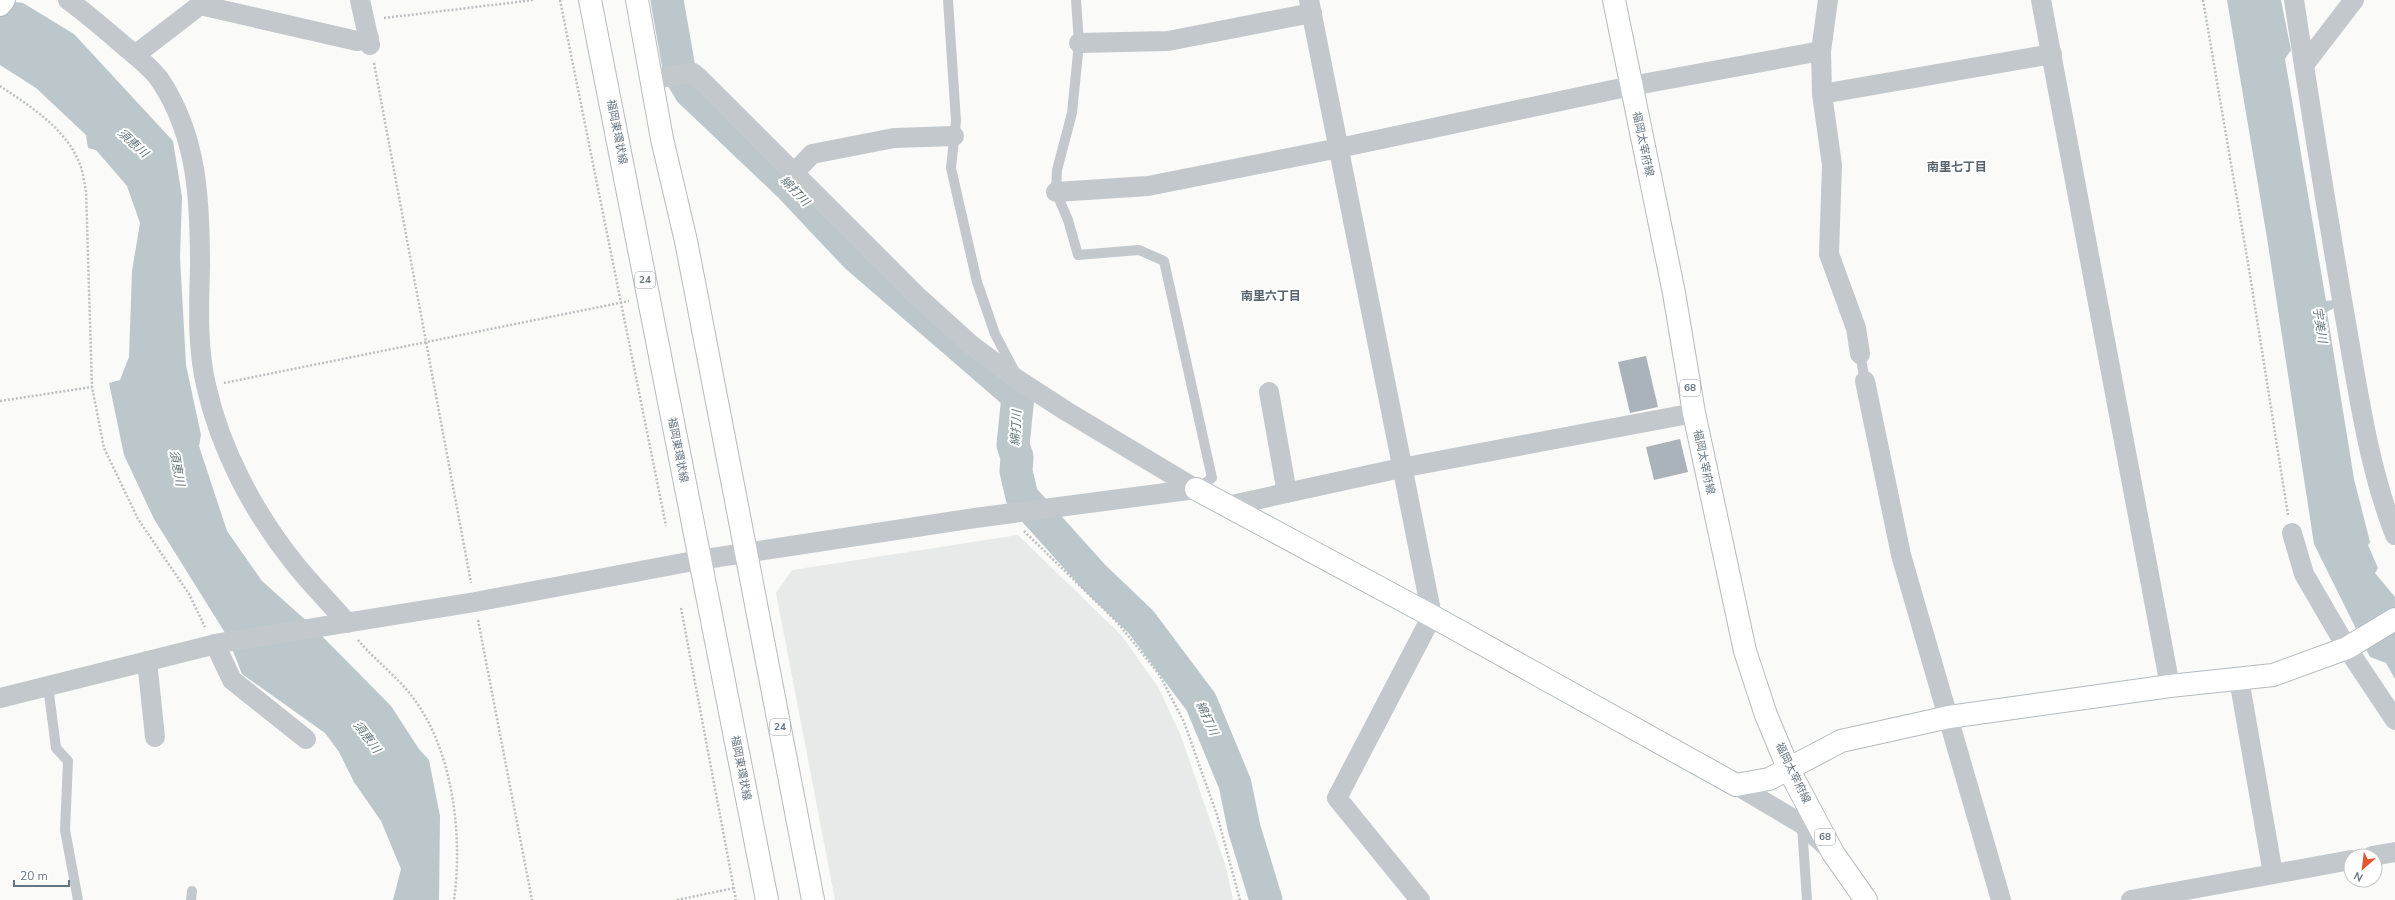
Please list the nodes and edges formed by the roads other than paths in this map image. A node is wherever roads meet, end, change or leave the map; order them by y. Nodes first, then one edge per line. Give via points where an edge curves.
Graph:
1 (4, 0) edge
2 (68, 0) edge
3 (360, 0) edge
4 (590, 0) edge
5 (637, 0) edge
6 (948, 0) edge
7 (1076, 0) edge
8 (1614, 0) edge
9 (1828, 0) edge
10 (2041, 0) edge
11 (2294, 0) edge
12 (2354, 0) edge
13 (0, 5) edge
14 (1311, 7) edge
15 (1079, 43) junction
16 (1821, 50) junction
17 (2052, 54) junction
18 (135, 55) junction
19 (2304, 65) junction
20 (662, 77) junction
21 (1632, 86) junction
22 (1822, 94) junction
23 (954, 136) junction
24 (1339, 148) junction
25 (795, 172) junction
26 (1056, 192) junction
27 (1860, 354) joint
28 (1018, 380) junction
29 (1865, 381) joint
30 (1269, 392) dead end
31 (1694, 413) junction
32 (1401, 468) junction
33 (1196, 489) junction
34 (1287, 493) junction
35 (1227, 506) junction
36 (2292, 533) road end
37 (2395, 535) edge
38 (746, 554) junction
39 (699, 560) junction
40 (1432, 616) junction
41 (2395, 619) edge
42 (343, 624) junction
43 (217, 643) junction
44 (2347, 648) junction
45 (147, 661) junction
46 (2239, 679) junction
47 (48, 686) junction
48 (2170, 686) junction
49 (0, 698) edge
50 (1949, 717) junction
51 (2395, 720) edge
52 (155, 736) dead end
53 (306, 739) dead end
54 (1789, 770) junction
55 (1736, 785) junction
56 (1802, 824) junction
57 (2395, 852) edge
58 (1833, 853) junction
59 (2383, 854) edge
60 (2343, 861) edge
61 (2273, 874) junction
62 (78, 900) edge
63 (768, 900) edge
64 (813, 900) edge
65 (1420, 900) edge
66 (1807, 900) edge
67 (1866, 900) edge
68 (2001, 900) edge
69 (2130, 900) edge

1 - 13 main road
2 - 18 street
3 - 18 street via 368,34 357,41 200,5
4 - 39 main road, 福岡東環状線 / 24
5 - 20 main road, 24
6 - 23 lane via 956,121
7 - 15 lane
8 - 21 main road, 福岡太宰府線 / 68
9 - 16 street
10 - 17 street
11 - 19 street
12 - 19 street
14 - 15 street via 1168,41
14 - 24 street
15 - 26 lane via 1072,113 1057,170
16 - 21 street
16 - 22 street
17 - 22 street
17 - 48 street
18 - 42 street via 160,80 180,117 193,155 200,218 199,336 206,386 214,418 260,514 295,564
19 - 37 street via 2354,369 2383,504
20 - 25 street via 693,74
20 - 38 main road, 24 via 662,139 686,241
21 - 24 street
21 - 31 main road, 福岡太宰府線 / 68 via 1674,293
22 - 27 street via 1832,165 1829,254 1856,328
23 - 25 street via 894,138 812,154
23 - 28 lane via 951,168 977,282 995,334
24 - 26 street via 1148,186
24 - 32 street
25 - 28 street via 918,297 970,344
26 - 33 lane via 1068,220 1078,255 1139,250 1164,261 1212,478
27 - 29 lane
28 - 33 street
29 - 50 street via 1901,555
30 - 34 street
31 - 32 street
31 - 54 main road, 福岡太宰府線 / 68 via 1745,651 1766,715
32 - 34 street
32 - 40 street
33 - 35 main road
33 - 38 street via 1018,512
34 - 35 street
35 - 40 main road
36 - 44 street via 2304,574
38 - 39 street
38 - 64 main road, 24
39 - 42 street
39 - 63 main road, 福岡東環状線 / 24
40 - 55 main road
40 - 65 street via 1337,798
41 - 44 main road
42 - 43 street
43 - 45 street
43 - 53 street via 232,680
44 - 46 main road via 2274,675
44 - 51 street
45 - 47 street
45 - 52 street
46 - 48 main road
46 - 61 street
47 - 49 street
47 - 62 lane via 56,748 68,761 65,830
48 - 50 main road
50 - 54 main road via 1841,741
50 - 68 street
54 - 55 main road via 1769,779
54 - 58 main road, 福岡太宰府線 / 68
55 - 56 street
56 - 58 street
56 - 66 lane
57 - 59 street
58 - 67 main road, 福岡太宰府線 / 68
60 - 61 street
61 - 69 street

